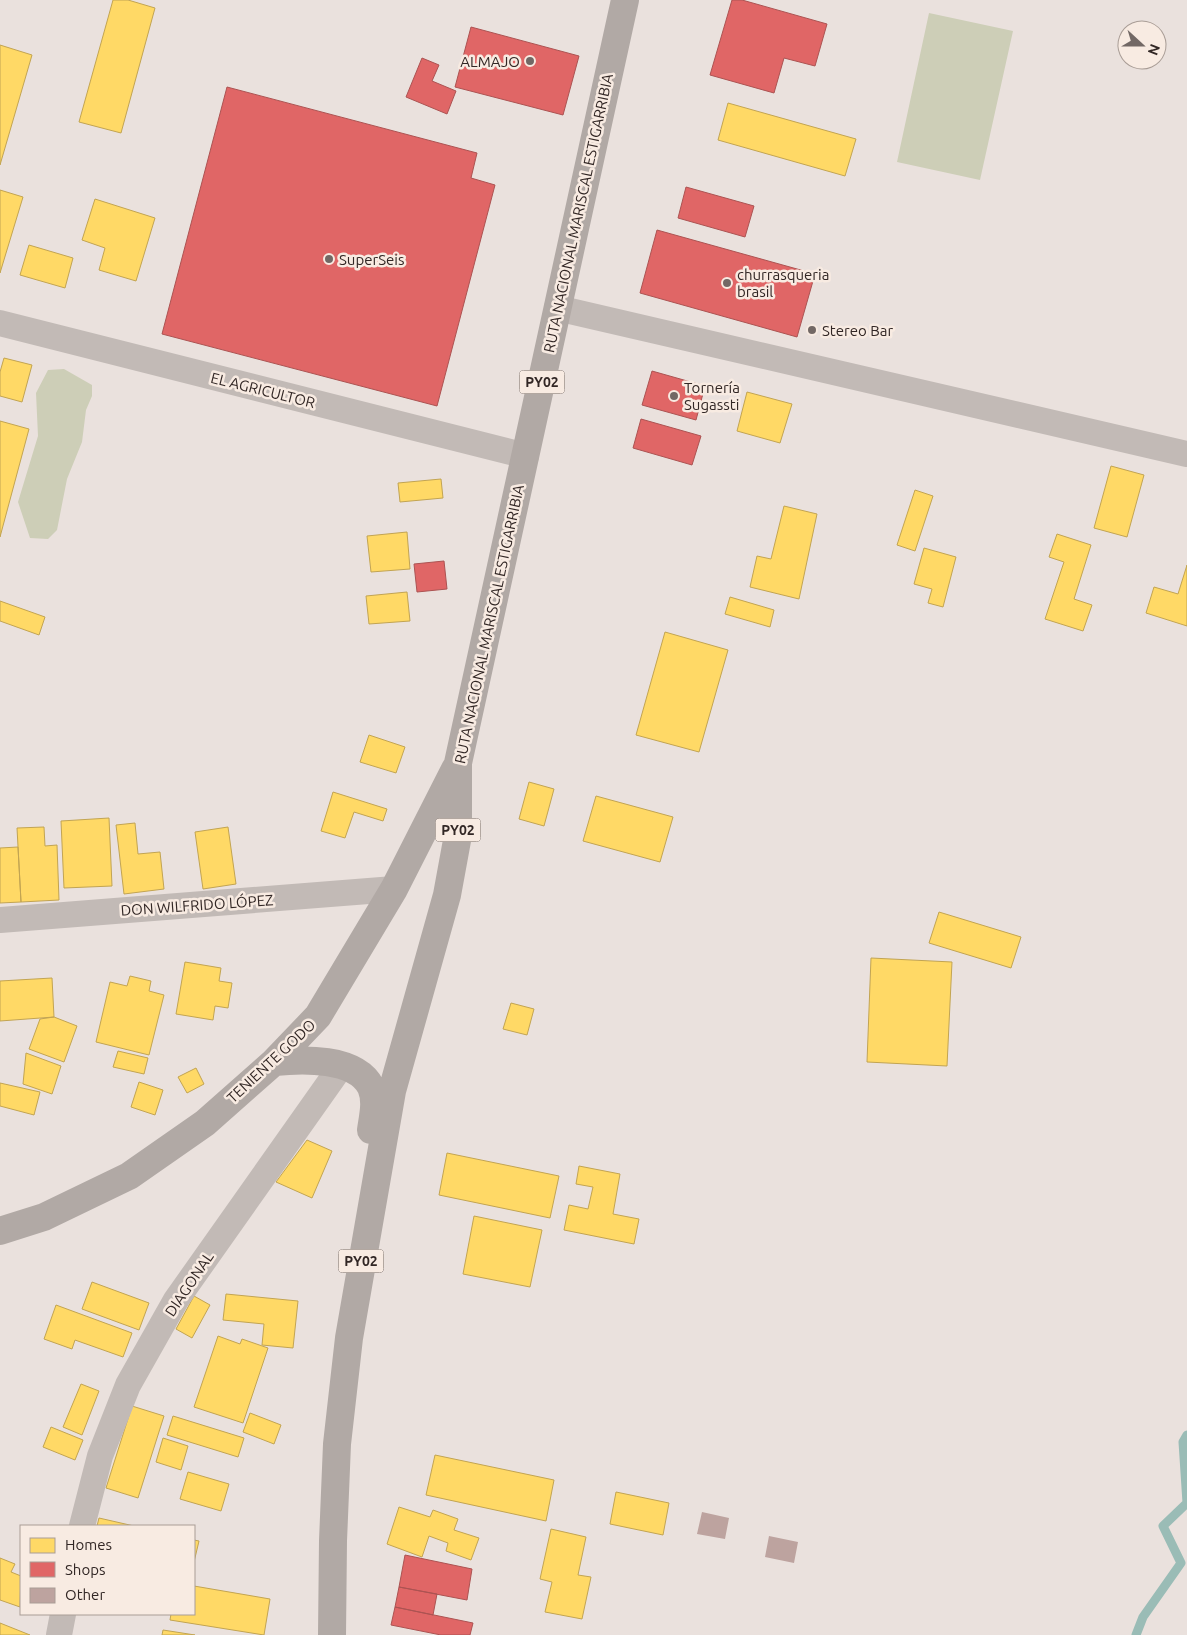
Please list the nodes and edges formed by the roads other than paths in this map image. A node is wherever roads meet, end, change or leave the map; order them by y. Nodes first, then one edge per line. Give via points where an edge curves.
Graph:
1 (625, 0) edge
2 (557, 308) junction
3 (0, 323) edge
4 (1187, 454) edge
5 (526, 456) junction
6 (458, 763) junction
7 (394, 889) junction
8 (0, 920) edge
9 (274, 1062) junction
10 (342, 1065) junction
11 (366, 1230) junction
12 (0, 1231) edge
13 (82, 1525) edge
14 (63, 1615) edge
15 (59, 1635) edge
16 (332, 1635) edge

1 - 2 main road, RUTA NACIONAL MARISCAL ESTIGARRIBIA / PY02
2 - 4 street
2 - 5 main road, RUTA NACIONAL MARISCAL ESTIGARRIBIA / PY02
3 - 5 street, EL AGRICULTOR
5 - 6 main road, RUTA NACIONAL MARISCAL ESTIGARRIBIA / PY02
6 - 7 main road, TENIENTE GODO / PY02
6 - 11 main road, RUTA NACIONAL MARISCAL ESTIGARRIBIA / PY02 via 458,835 448,896 392,1091
7 - 8 street, DON WILFRIDO LÓPEZ
7 - 9 main road, TENIENTE GODO / PY02 via 318,1016
9 - 10 main road via 299,1060
9 - 12 main road, TENIENTE GODO / PY02 via 204,1123 129,1176 44,1216
10 - 11 main road via 361,1076 370,1087 374,1103 363,1188
10 - 13 street, DIAGONAL via 176,1300 132,1377 100,1456
11 - 16 main road, RUTA NACIONAL MARISCAL ESTIGARRIBIA / PY02 via 337,1444
14 - 15 street

